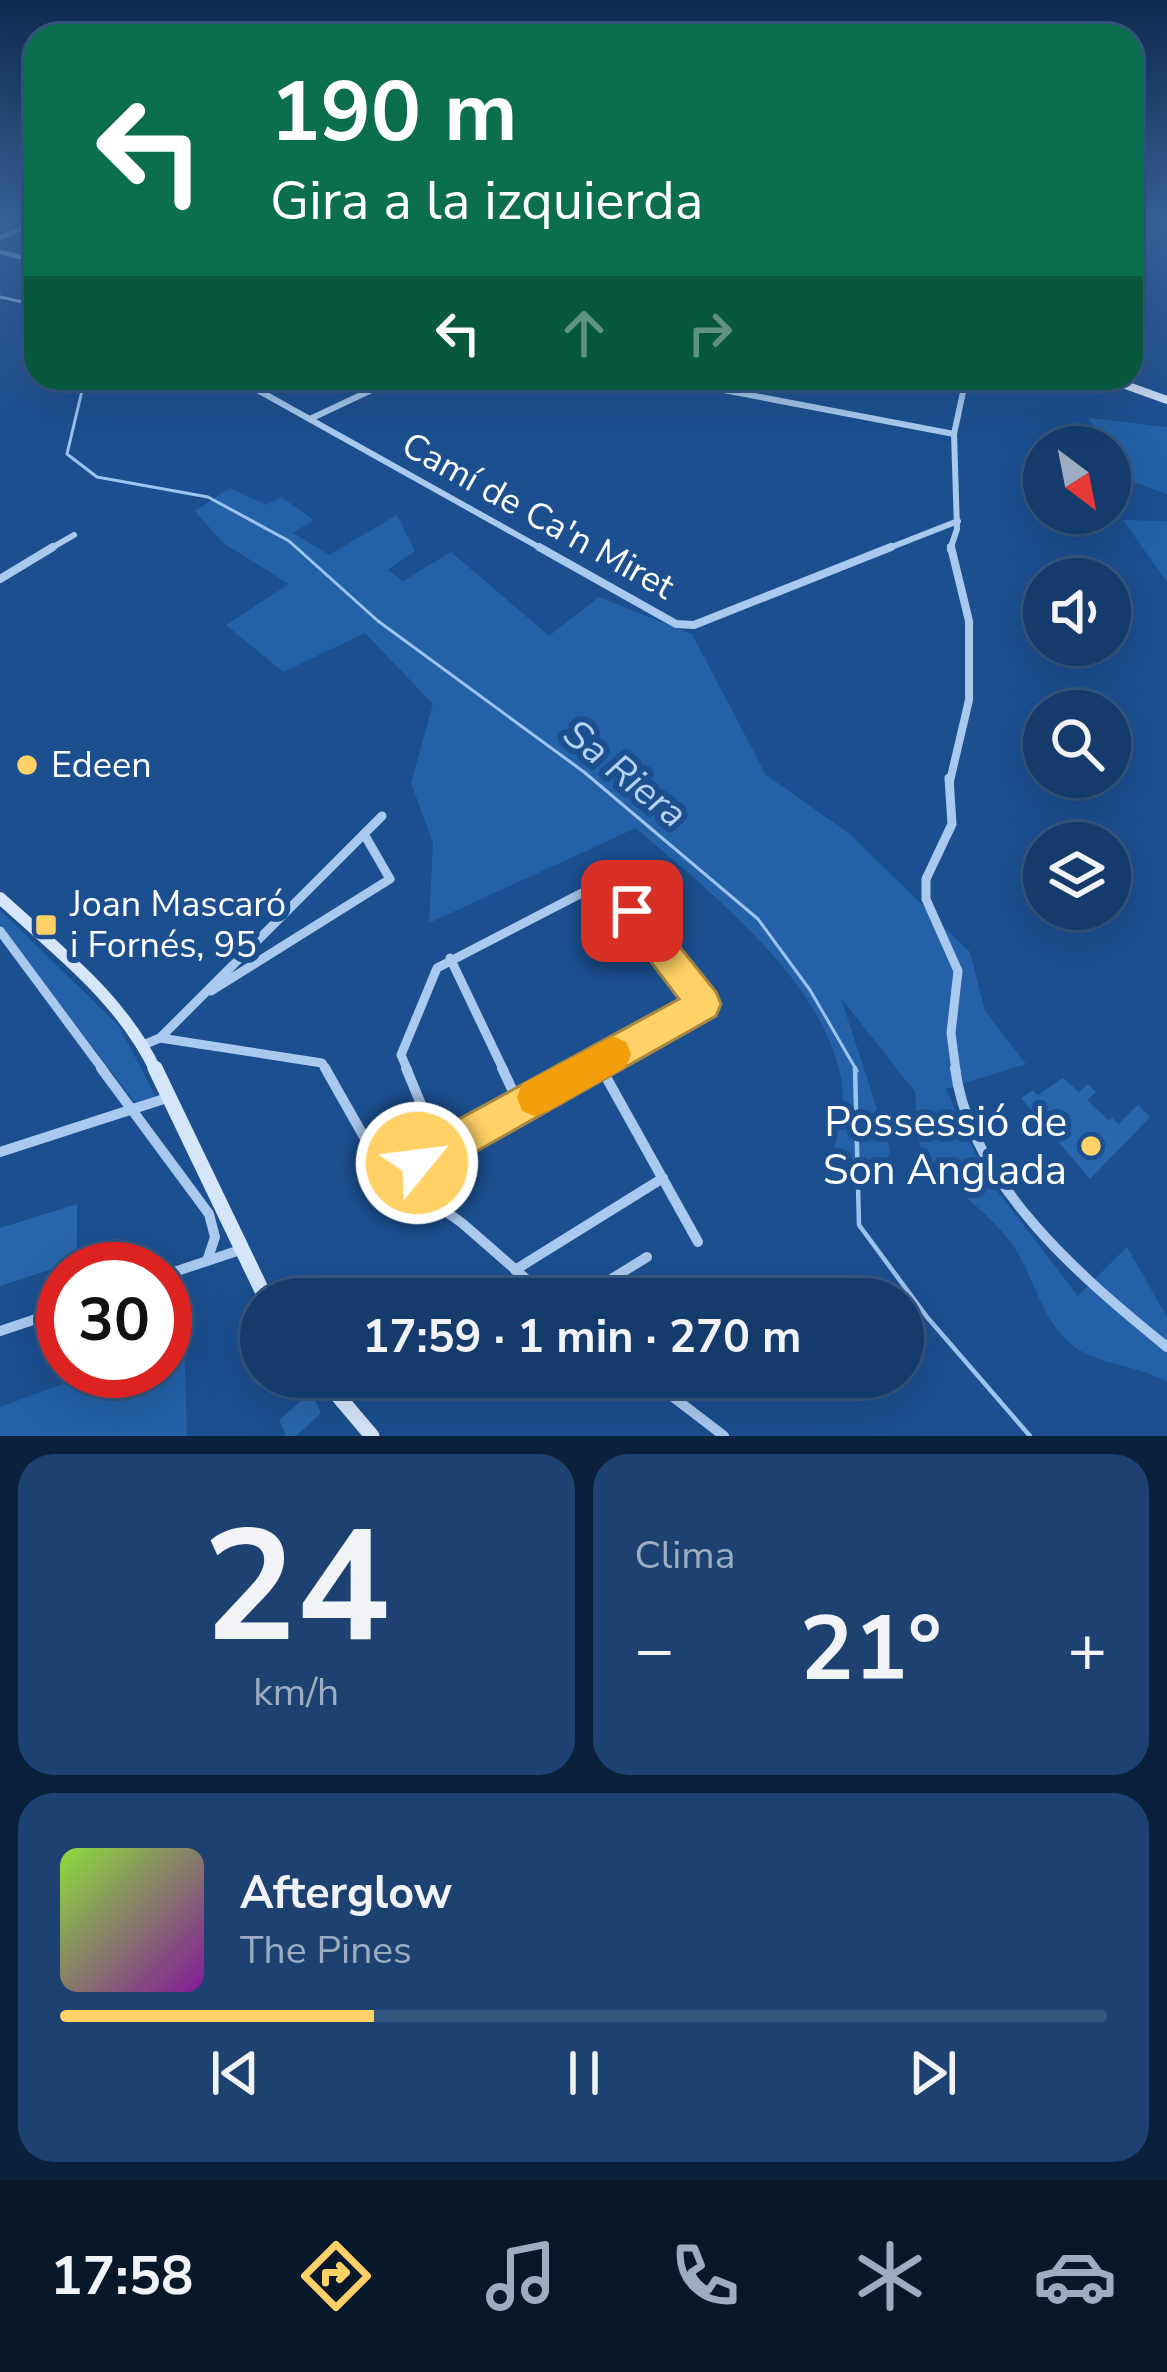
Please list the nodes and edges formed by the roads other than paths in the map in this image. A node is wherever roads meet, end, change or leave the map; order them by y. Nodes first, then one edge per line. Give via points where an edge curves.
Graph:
1 (258, 390) edge
2 (372, 390) edge
3 (723, 390) edge
4 (963, 390) edge
5 (310, 419) junction
6 (954, 434) junction
7 (958, 520) junction
8 (74, 536) dead end
9 (0, 579) edge
10 (382, 817) dead end
11 (364, 834) junction
12 (0, 898) edge
13 (0, 931) edge
14 (450, 958) junction
15 (199, 998) junction
16 (160, 1038) junction
17 (143, 1045) junction
18 (598, 1063) junction
19 (168, 1097) junction
20 (520, 1106) junction
21 (136, 1110) junction
22 (440, 1150) junction
23 (0, 1152) edge
24 (394, 1176) junction
25 (663, 1178) junction
26 (698, 1242) dead end
27 (242, 1250) junction
28 (647, 1257) dead end
29 (207, 1261) junction
30 (192, 1266) edge
31 (515, 1270) junction
32 (256, 1278) edge
33 (524, 1278) edge
34 (613, 1278) edge
35 (36, 1319) edge
36 (0, 1331) edge
37 (1167, 1347) edge
38 (340, 1398) edge
39 (674, 1398) edge
40 (372, 1436) edge
41 (724, 1436) edge

1 - 5 street, Camí de Ca'n Miret
2 - 5 street
3 - 6 street
4 - 6 street
5 - 7 street, Camí de Ca'n Miret via 676,624 694,626
6 - 7 street
7 - 37 street via 950,551 969,621 969,700 949,772 952,824 926,879 926,899 958,971 956,1080 978,1144 1046,1239
8 - 9 street
10 - 11 street
11 - 15 street
11 - 15 street via 390,878
12 - 17 street via 110,998
13 - 21 street
14 - 18 street via 607,880 704,1004
14 - 20 street
14 - 22 street via 437,968 400,1055
15 - 16 street
16 - 17 street
16 - 24 street via 322,1063 380,1166
17 - 19 street
18 - 20 street
18 - 25 street
19 - 21 street
19 - 27 street
20 - 22 street
21 - 23 street
21 - 29 street via 209,1214 215,1237
22 - 24 street
24 - 31 street
25 - 26 street
25 - 31 street
27 - 29 street
27 - 32 street
28 - 34 street
29 - 30 street
31 - 33 street
35 - 36 street
38 - 40 street
39 - 41 street

